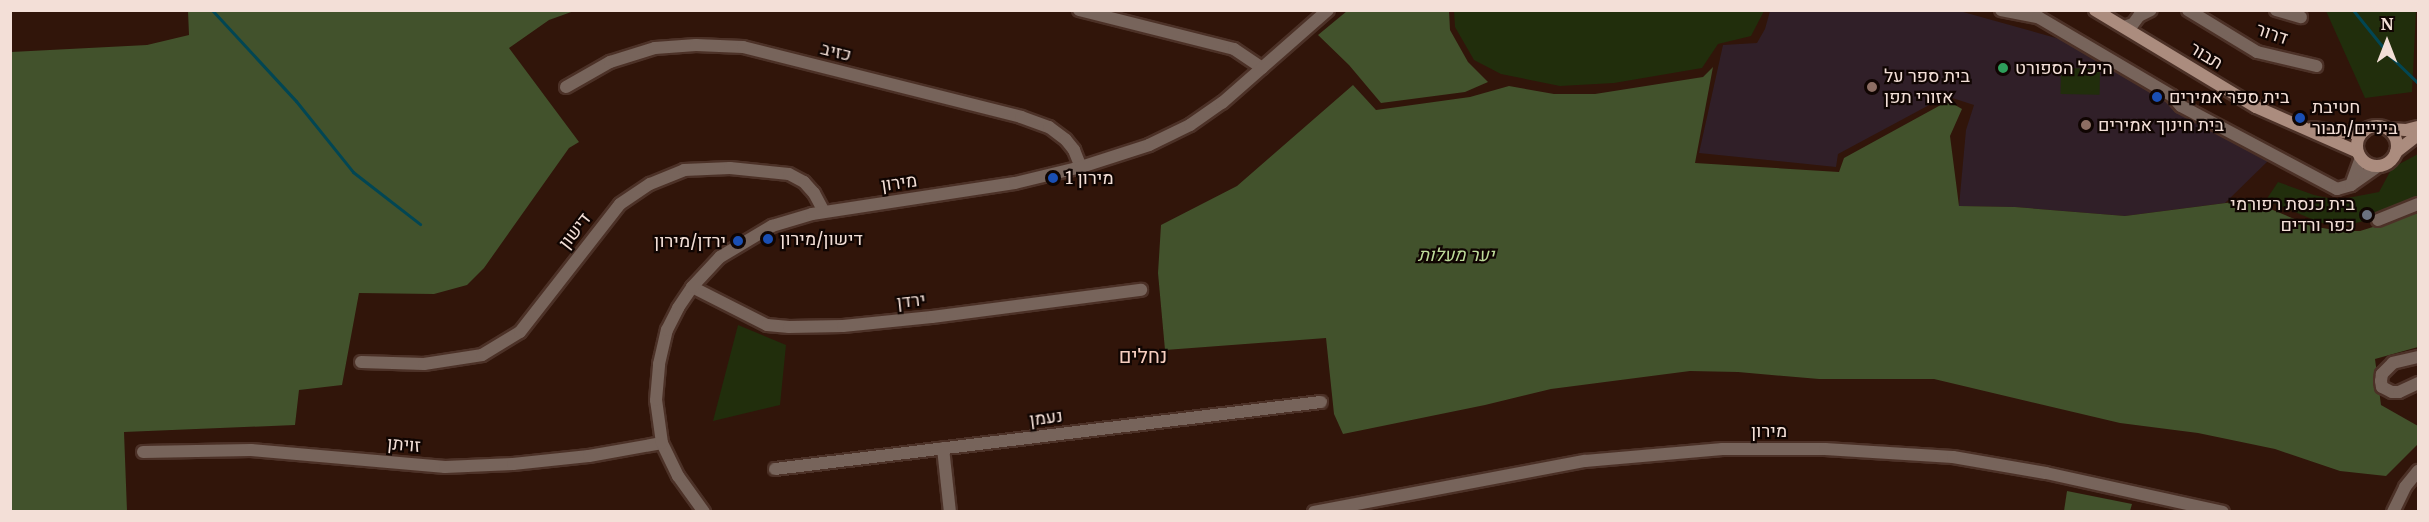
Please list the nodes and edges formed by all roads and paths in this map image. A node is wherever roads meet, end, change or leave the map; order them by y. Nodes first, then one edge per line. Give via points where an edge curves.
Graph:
1 (1078, 10) edge
2 (1328, 10) edge
3 (2001, 10) edge
4 (2096, 10) edge
5 (2151, 10) edge
6 (2188, 10) edge
7 (2276, 10) edge
8 (2301, 17) dead end
9 (2124, 27) junction
10 (2316, 66) dead end
11 (1262, 68) junction
12 (566, 87) dead end
13 (2300, 126) junction
14 (2418, 127) edge
15 (2388, 129) junction
16 (2364, 131) junction
17 (2418, 135) edge
18 (2396, 152) junction
19 (2360, 155) junction
20 (2378, 166) junction
21 (1081, 167) junction
22 (2351, 185) junction
23 (2418, 204) edge
24 (824, 212) junction
25 (2378, 220) dead end
26 (692, 287) junction
27 (1141, 290) dead end
28 (2418, 357) edge
29 (361, 362) dead end
30 (2418, 383) edge
31 (1321, 402) dead end
32 (662, 443) junction
33 (943, 448) junction
34 (143, 452) dead end
35 (775, 469) dead end
36 (2418, 471) edge
37 (704, 512) edge
38 (950, 512) edge
39 (1314, 512) edge
40 (2223, 512) edge
41 (2393, 512) edge

1 - 11 street via 1234,49
2 - 11 street, מירון
3 - 22 street via 2038,17 2172,96 2181,106 2337,189
4 - 9 street, תבור
5 - 9 street
6 - 10 street, דרור via 2257,52
7 - 8 street
9 - 13 street, תבור via 2256,107
11 - 21 street, מירון via 1190,125 1149,145
12 - 21 street, כזיב via 610,62 655,48 743,47 1021,117 1049,127 1066,140
13 - 16 street, תבור via 2350,133
13 - 19 street, תבור
14 - 15 street
15 - 16 street via 2379,126
15 - 18 street via 2396,139
16 - 19 street via 2358,141
17 - 18 street
18 - 20 street via 2389,162
19 - 20 street
19 - 22 street
20 - 22 street
21 - 24 street, מירון via 1015,183
23 - 25 street
24 - 26 street, מירון via 772,226 745,240 720,257
24 - 29 street, דישון via 804,182 789,174 730,168 684,170 650,184 620,204 520,332 482,355 424,364
26 - 27 street, ירדן via 767,325 789,327 932,317
26 - 32 street, מירון via 668,330 659,364 656,400
28 - 30 street via 2393,363 2382,374 2381,381 2382,387 2391,392
31 - 33 street, נעמן
32 - 34 street, זויתן via 567,458 445,467 251,450
32 - 37 street, מירון via 678,476
33 - 35 street, נעמן
33 - 38 street
36 - 41 street
39 - 40 street, מירון via 1585,461 1722,449 1825,449 1953,457

